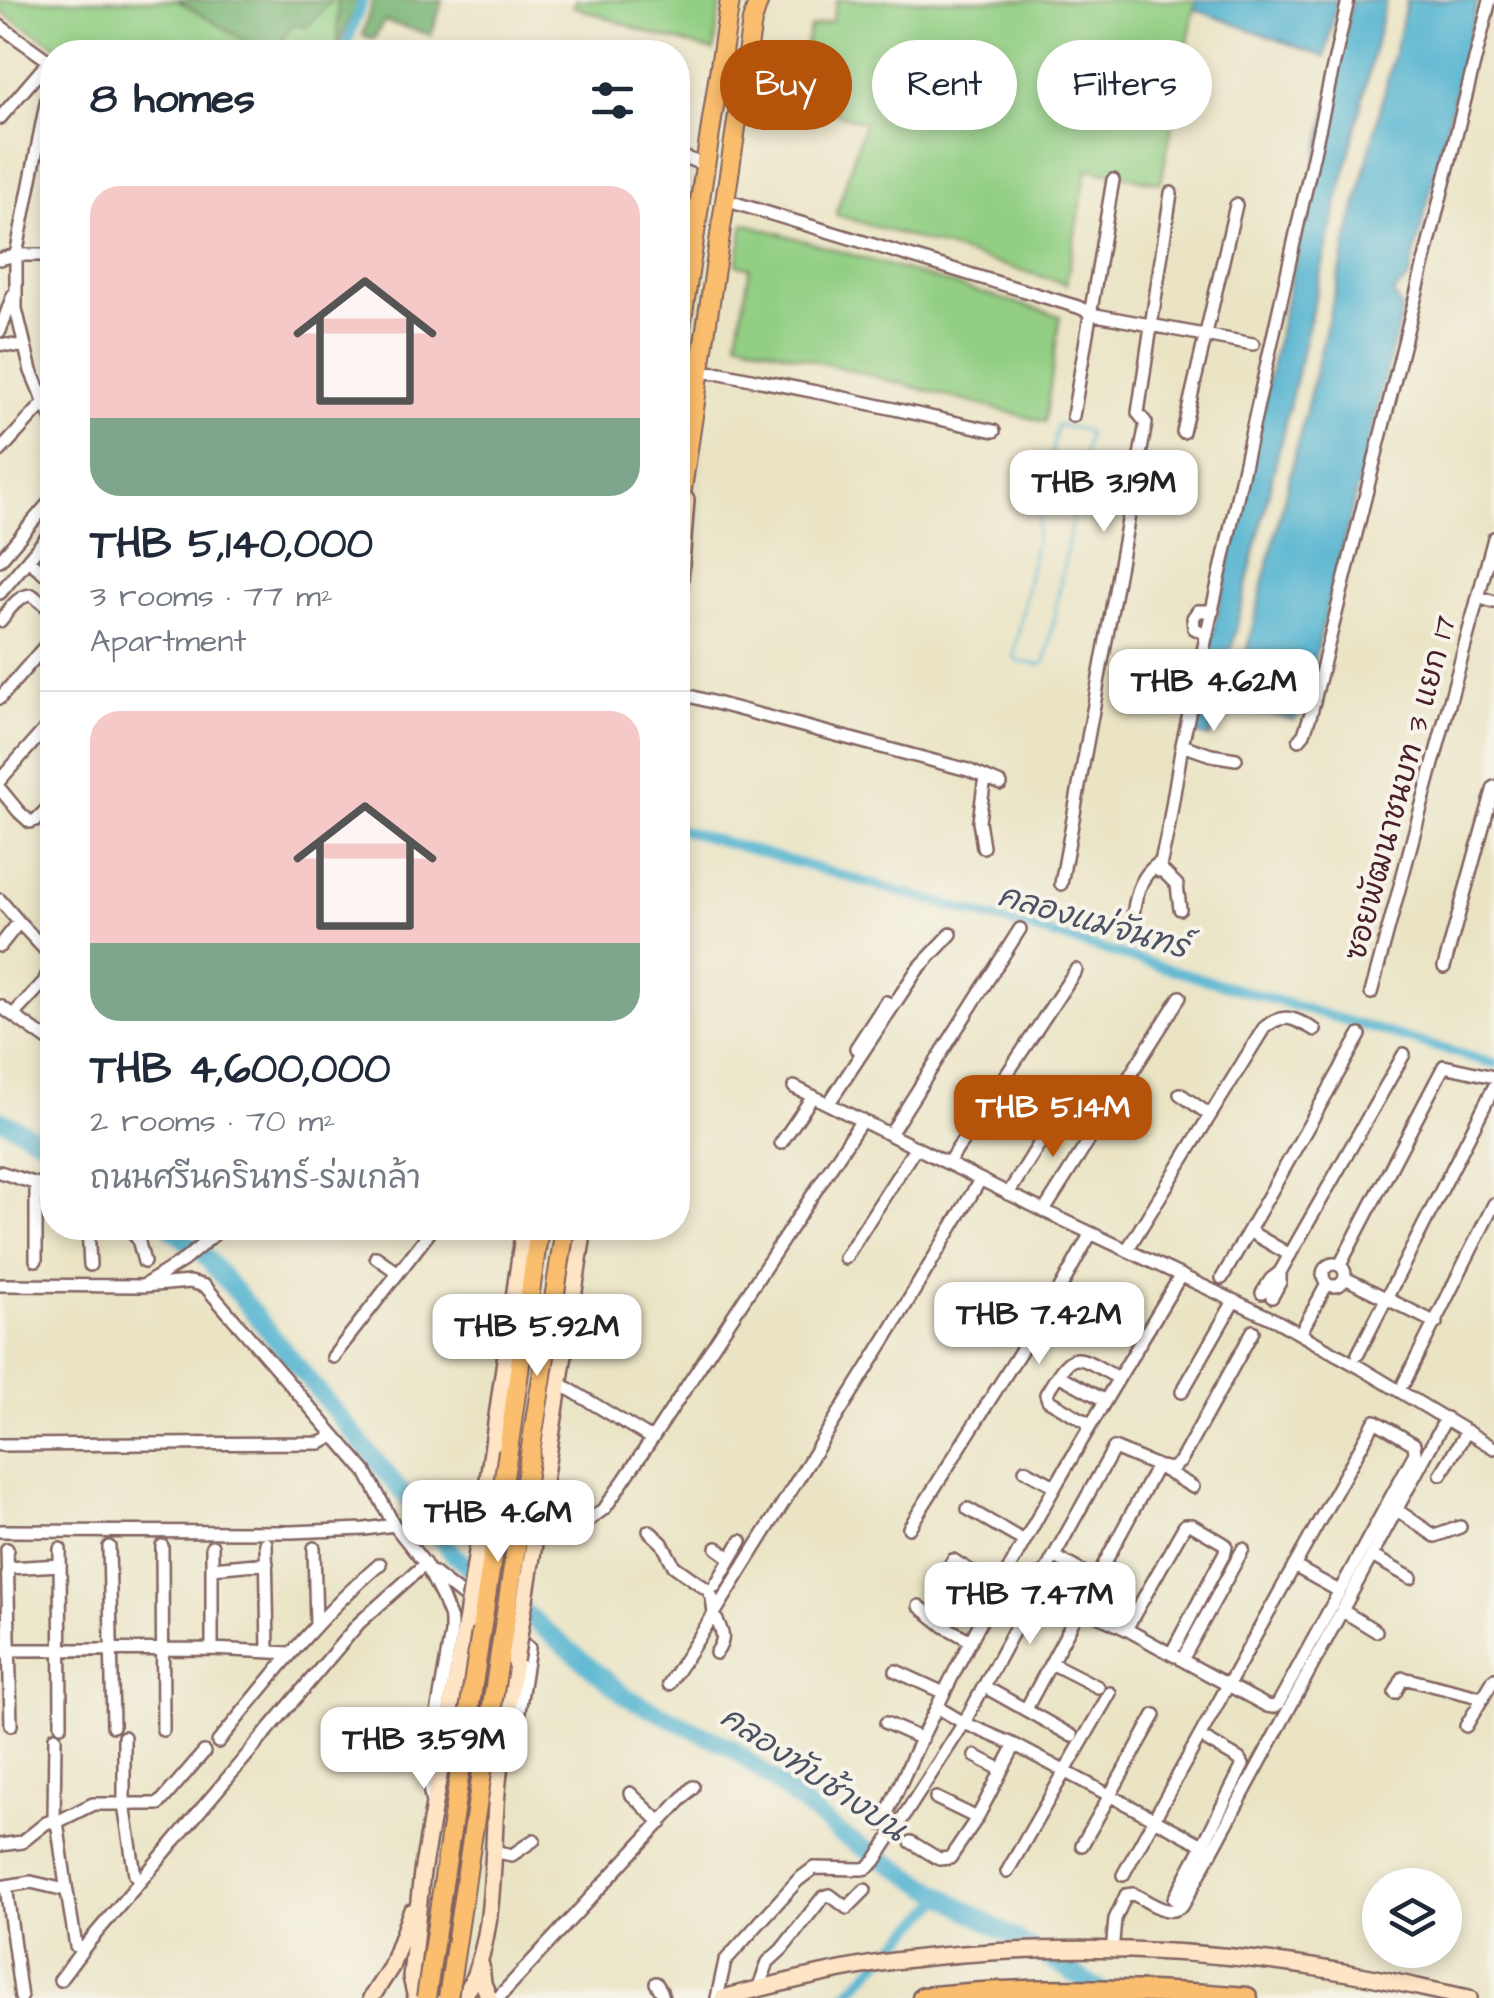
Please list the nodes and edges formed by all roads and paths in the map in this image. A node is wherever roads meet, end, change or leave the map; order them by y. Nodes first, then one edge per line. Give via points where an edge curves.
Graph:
1 (730, 0) edge
2 (759, 0) edge
3 (1348, 0) edge
4 (1490, 0) edge
5 (0, 26) edge
6 (40, 57) edge
7 (40, 77) edge
8 (0, 118) edge
9 (40, 126) edge
10 (690, 160) edge
11 (705, 164) junction
12 (1113, 180) dead end
13 (1171, 193) dead end
14 (725, 200) junction
15 (1236, 206) dead end
16 (16, 256) junction
17 (40, 256) edge
18 (0, 259) edge
19 (690, 265) edge
20 (16, 286) junction
21 (1090, 312) junction
22 (1150, 324) junction
23 (0, 330) edge
24 (1206, 335) junction
25 (0, 344) edge
26 (1253, 344) dead end
27 (26, 347) junction
28 (699, 372) junction
29 (40, 393) edge
30 (40, 407) edge
31 (1073, 416) dead end
32 (994, 432) dead end
33 (1183, 432) dead end
34 (690, 434) edge
35 (0, 451) edge
36 (40, 513) edge
37 (1494, 538) edge
38 (40, 546) edge
39 (0, 560) edge
40 (28, 560) junction
41 (40, 570) edge
42 (0, 593) edge
43 (1478, 597) junction
44 (40, 601) edge
45 (1494, 602) edge
46 (0, 621) edge
47 (40, 652) edge
48 (690, 696) edge
49 (0, 698) edge
50 (40, 735) edge
51 (1299, 740) dead end
52 (1182, 744) junction
53 (1236, 759) dead end
54 (984, 777) junction
55 (0, 780) edge
56 (1002, 784) dead end
57 (1494, 787) edge
58 (0, 789) edge
59 (40, 816) edge
60 (983, 847) dead end
61 (1160, 867) junction
62 (1061, 884) dead end
63 (0, 900) edge
64 (1180, 909) dead end
65 (20, 922) junction
66 (1020, 929) dead end
67 (1131, 931) dead end
68 (951, 934) dead end
69 (40, 944) edge
70 (0, 946) edge
71 (1444, 967) dead end
72 (1076, 970) dead end
73 (906, 974) dead end
74 (40, 986) edge
75 (1371, 993) dead end
76 (1180, 997) dead end
77 (0, 1006) edge
78 (13, 1016) junction
79 (1315, 1030) dead end
80 (40, 1035) edge
81 (1360, 1035) dead end
82 (863, 1042) junction
83 (1404, 1054) dead end
84 (1494, 1077) edge
85 (794, 1086) dead end
86 (1494, 1087) edge
87 (1180, 1094) dead end
88 (813, 1096) junction
89 (829, 1103) junction
90 (1063, 1106) dead end
91 (1210, 1115) junction
92 (862, 1120) junction
93 (890, 1134) junction
94 (781, 1143) dead end
95 (916, 1147) junction
96 (948, 1164) junction
97 (0, 1172) edge
98 (980, 1180) junction
99 (36, 1183) junction
100 (40, 1184) edge
101 (1008, 1194) junction
102 (1494, 1204) edge
103 (1044, 1211) junction
104 (1248, 1231) junction
105 (1092, 1233) junction
106 (89, 1240) edge
107 (138, 1240) edge
108 (208, 1240) edge
109 (423, 1240) edge
110 (532, 1240) edge
111 (533, 1240) edge
112 (564, 1240) edge
113 (582, 1240) edge
114 (1128, 1250) junction
115 (1290, 1255) junction
116 (376, 1258) dead end
117 (845, 1258) dead end
118 (36, 1260) dead end
119 (144, 1262) dead end
120 (90, 1265) dead end
121 (397, 1272) junction
122 (1342, 1272) junction
123 (1180, 1274) junction
124 (1222, 1278) dead end
125 (1327, 1284) junction
126 (0, 1285) edge
127 (144, 1286) junction
128 (1386, 1298) junction
129 (1234, 1301) junction
130 (1262, 1303) junction
131 (1436, 1323) junction
132 (1254, 1331) dead end
133 (1300, 1334) junction
134 (1358, 1354) dead end
135 (333, 1357) dead end
136 (1058, 1375) junction
137 (1118, 1378) junction
138 (559, 1383) junction
139 (1404, 1383) dead end
140 (1182, 1392) dead end
141 (1104, 1400) junction
142 (1446, 1418) junction
143 (1090, 1424) junction
144 (1467, 1430) junction
145 (334, 1436) junction
146 (652, 1439) junction
147 (0, 1445) edge
148 (1494, 1448) edge
149 (1158, 1466) junction
150 (1025, 1470) dead end
151 (1441, 1474) dead end
152 (1055, 1486) junction
153 (1193, 1487) dead end
154 (968, 1509) dead end
155 (1397, 1510) junction
156 (394, 1525) junction
157 (1460, 1527) dead end
158 (909, 1528) dead end
159 (0, 1532) edge
160 (649, 1532) dead end
161 (582, 1535) dead end
162 (1024, 1542) junction
163 (266, 1543) dead end
164 (162, 1546) dead end
165 (212, 1546) dead end
166 (109, 1547) dead end
167 (314, 1548) dead end
168 (717, 1548) dead end
169 (8, 1549) dead end
170 (60, 1549) dead end
171 (755, 1549) junction
172 (1243, 1550) dead end
173 (1054, 1556) junction
174 (1372, 1556) junction
175 (732, 1558) junction
176 (267, 1563) junction
177 (380, 1564) dead end
178 (60, 1565) junction
179 (1294, 1566) junction
180 (427, 1567) junction
181 (8, 1568) junction
182 (212, 1568) junction
183 (1411, 1578) dead end
184 (942, 1579) dead end
185 (1097, 1580) junction
186 (715, 1586) dead end
187 (999, 1589) junction
188 (1340, 1591) junction
189 (920, 1606) dead end
190 (1081, 1608) junction
191 (1342, 1612) junction
192 (714, 1614) junction
193 (316, 1624) junction
194 (1126, 1628) junction
195 (1376, 1631) dead end
196 (972, 1642) junction
197 (163, 1649) junction
198 (212, 1649) junction
199 (5, 1650) edge
200 (60, 1650) junction
201 (111, 1650) junction
202 (268, 1650) junction
203 (290, 1653) junction
204 (716, 1654) dead end
205 (1177, 1657) junction
206 (1052, 1663) junction
207 (896, 1671) dead end
208 (1494, 1679) edge
209 (669, 1684) dead end
210 (1228, 1685) junction
211 (985, 1687) junction
212 (944, 1693) junction
213 (1395, 1693) dead end
214 (1484, 1698) junction
215 (936, 1707) junction
216 (1026, 1710) junction
217 (1155, 1715) dead end
218 (886, 1723) dead end
219 (964, 1723) junction
220 (11, 1725) dead end
221 (113, 1726) dead end
222 (1466, 1726) dead end
223 (163, 1730) dead end
224 (1072, 1736) dead end
225 (124, 1737) dead end
226 (922, 1739) junction
227 (1208, 1741) dead end
228 (218, 1742) dead end
229 (1014, 1746) junction
230 (204, 1752) dead end
231 (975, 1756) dead end
232 (500, 1760) junction
233 (435, 1768) junction
234 (1002, 1770) junction
235 (1064, 1771) junction
236 (693, 1787) dead end
237 (630, 1793) dead end
238 (1109, 1797) junction
239 (936, 1798) dead end
240 (124, 1804) junction
241 (976, 1818) junction
242 (1153, 1820) junction
243 (55, 1821) junction
244 (661, 1823) junction
245 (882, 1824) dead end
246 (534, 1840) dead end
247 (911, 1842) dead end
248 (0, 1844) edge
249 (1203, 1845) junction
250 (1082, 1846) dead end
251 (492, 1851) junction
252 (422, 1872) junction
253 (1007, 1872) dead end
254 (135, 1875) dead end
255 (1124, 1875) dead end
256 (3, 1886) edge
257 (66, 1886) junction
258 (865, 1890) dead end
259 (1174, 1899) dead end
260 (1113, 1941) dead end
261 (76, 1946) dead end
262 (482, 1951) junction
263 (60, 1980) dead end
264 (656, 1983) dead end
265 (758, 1989) junction
266 (490, 1996) edge
267 (20, 1998) edge
268 (371, 1998) edge
269 (416, 1998) edge
270 (426, 1998) edge
271 (448, 1998) edge
272 (463, 1998) edge
273 (663, 1998) edge
274 (720, 1998) edge
275 (923, 1998) edge
276 (1248, 1998) edge
277 (1468, 1998) edge

1 - 11 main road
2 - 14 main road
3 - 52 street
4 - 51 street via 1311,714
5 - 6 street
7 - 8 street
9 - 16 street
10 - 11 street
11 - 19 main road
12 - 21 street
13 - 22 street
14 - 21 street
14 - 28 main road
15 - 24 street
16 - 17 street
16 - 18 street
16 - 20 street
20 - 23 street
20 - 27 street
21 - 22 street
21 - 31 street
22 - 24 street
22 - 62 street via 1138,412 1146,423
24 - 26 street
24 - 33 street
25 - 27 street
27 - 29 street
28 - 32 street
28 - 34 main road
30 - 35 street
36 - 39 street
37 - 43 street, ซอยพัฒนาชนบท 3 แยก 17
38 - 40 street
40 - 41 street
40 - 42 street
43 - 45 street
43 - 75 street, ซอยพัฒนาชนบท 3 แยก 17
44 - 46 street via 26,595
47 - 49 street
48 - 54 street
50 - 55 street
52 - 53 street
52 - 61 street
54 - 56 street
54 - 60 street
57 - 71 street
58 - 59 street via 30,822
61 - 64 street via 1178,885
61 - 67 street via 1151,868 1137,893
63 - 65 street
65 - 69 street
65 - 70 street
66 - 93 street
68 - 82 street
72 - 96 street
73 - 82 street
74 - 78 street
76 - 103 street
77 - 78 street
78 - 80 street
79 - 91 street via 1284,1017 1273,1020
81 - 104 street
82 - 89 street
83 - 115 street
84 - 122 street via 1444,1066
85 - 88 street
86 - 128 street
87 - 91 street
88 - 89 street
88 - 94 street
89 - 92 street
90 - 101 street
91 - 114 street
92 - 93 street
92 - 146 street
93 - 95 street
95 - 96 street
95 - 117 street
96 - 98 street
97 - 99 street
98 - 101 street
98 - 171 street
99 - 100 street
99 - 118 street
101 - 103 street
102 - 131 street
103 - 105 street
104 - 115 street
104 - 124 street
105 - 114 street
105 - 158 street
106 - 120 street
107 - 119 street
108 - 127 street
109 - 121 street
110 - 233 main road, bridge
111 - 270 main road, bridge via 487,1603
112 - 271 main road, bridge
113 - 138 main road
114 - 123 street
115 - 130 street
116 - 121 street
121 - 135 street
122 - 125 street via 1337,1285
122 - 125 street via 1326,1267
122 - 128 street
123 - 129 street
123 - 137 street
125 - 133 street
126 - 127 street
127 - 145 street via 205,1286
128 - 131 street
128 - 134 street
129 - 130 street
129 - 140 street
130 - 133 street
131 - 139 street
132 - 149 street via 1180,1462 1171,1469
133 - 142 street
136 - 137 street via 1079,1357
136 - 141 street
136 - 143 street via 1048,1400
137 - 141 street
138 - 146 street
138 - 232 main road, bridge
141 - 143 street
142 - 144 street
142 - 155 street
143 - 152 street
144 - 148 street
144 - 151 street
145 - 147 street via 320,1443
145 - 156 street via 372,1480
146 - 161 street
149 - 153 street
149 - 173 street via 1113,1448
149 - 185 street
150 - 152 street
152 - 162 street
154 - 162 street
155 - 157 street via 1434,1536
155 - 174 street
156 - 159 street via 290,1532
156 - 180 street
160 - 192 street via 674,1566 708,1590
162 - 187 street
163 - 176 street
164 - 197 street
165 - 182 street
166 - 201 street
167 - 193 street
168 - 175 street
169 - 181 street
170 - 178 street
171 - 175 street via 745,1535
171 - 192 street
172 - 205 street
173 - 185 street
173 - 211 street
174 - 183 street
174 - 191 street
175 - 186 street
176 - 182 street
176 - 202 street
177 - 193 street
178 - 181 street
178 - 200 street
179 - 188 street
179 - 188 street via 1375,1420 1414,1444 1415,1453
179 - 210 street
180 - 232 street via 529,1648 515,1737
180 - 233 street via 451,1634
180 - 263 street via 359,1623
181 - 199 street
182 - 198 street
184 - 187 street via 953,1560
185 - 190 street
187 - 196 street
188 - 210 street via 1278,1704 1266,1706
189 - 196 street
190 - 194 street
190 - 206 street
191 - 195 street
191 - 260 street via 1183,1905 1170,1912 1126,1895
192 - 204 street via 724,1636
192 - 209 street
193 - 203 street
194 - 205 street
194 - 205 street via 1185,1525 1223,1542 1225,1552
196 - 212 street
197 - 198 street
197 - 201 street
197 - 223 street
198 - 202 street
199 - 200 street
199 - 220 street
200 - 201 street
200 - 243 street
201 - 221 street
202 - 203 street
203 - 228 street
205 - 210 street
206 - 216 street
206 - 235 street via 1104,1690
207 - 212 street
208 - 214 street
210 - 242 street
211 - 216 street
211 - 219 street
212 - 215 street
213 - 214 street via 1404,1678
214 - 222 street
215 - 219 street
215 - 226 street
216 - 224 street
217 - 238 street
218 - 226 street
219 - 229 street
219 - 274 street via 875,1861 862,1869 814,1868 798,1880 725,1961
225 - 240 street
226 - 245 street
227 - 249 street via 1244,1765
229 - 234 street
229 - 235 street
230 - 240 street via 160,1804
231 - 234 street
232 - 251 main road
233 - 252 main road
234 - 241 street
235 - 238 street
235 - 253 street
236 - 244 street
237 - 244 street
238 - 242 street
238 - 250 street
239 - 241 street
240 - 243 street via 93,1804
240 - 254 street
241 - 247 street via 948,1860
242 - 249 street
242 - 255 street
243 - 248 street via 22,1842
243 - 257 street
244 - 266 street
246 - 251 street via 512,1855
249 - 259 street
251 - 262 main road
252 - 268 main road via 399,1949
252 - 269 main road via 411,1977
256 - 257 street
256 - 267 street
257 - 261 street
258 - 265 street via 847,1908 823,1897 768,1962
262 - 266 main road
262 - 272 main road
264 - 273 street
265 - 274 main road
265 - 277 main road via 933,1957 1090,1950 1192,1954 1350,1973
275 - 276 highway via 1065,1989

